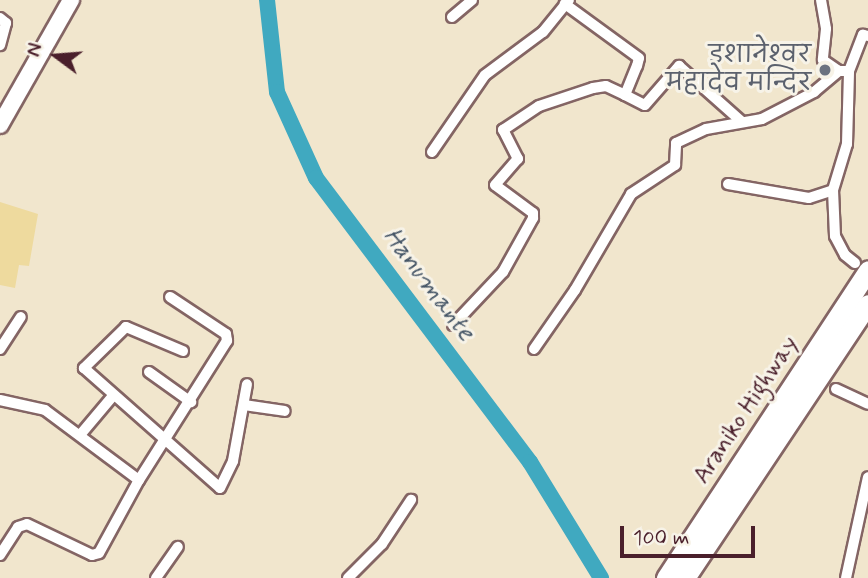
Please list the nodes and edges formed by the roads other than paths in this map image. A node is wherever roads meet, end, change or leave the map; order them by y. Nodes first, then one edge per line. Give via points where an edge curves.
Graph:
1 (71, 0) edge
2 (472, 0) edge
3 (821, 0) edge
4 (567, 2) edge
5 (452, 17) dead end
6 (0, 18) edge
7 (868, 36) edge
8 (0, 45) edge
9 (844, 71) junction
10 (625, 95) junction
11 (4, 108) edge
12 (742, 122) junction
13 (0, 125) edge
14 (432, 152) dead end
15 (728, 184) dead end
16 (833, 190) junction
17 (862, 267) edge
18 (170, 297) dead end
19 (868, 304) edge
20 (21, 317) dead end
21 (453, 325) dead end
22 (0, 349) edge
23 (534, 349) dead end
24 (183, 351) dead end
25 (149, 372) dead end
26 (247, 384) dead end
27 (836, 389) dead end
28 (112, 397) junction
29 (0, 400) edge
30 (191, 402) junction
31 (868, 404) edge
32 (244, 405) junction
33 (285, 411) dead end
34 (79, 435) junction
35 (163, 440) junction
36 (868, 477) edge
37 (139, 480) junction
38 (411, 500) dead end
39 (178, 547) dead end
40 (0, 555) edge
41 (156, 578) edge
42 (348, 578) edge
43 (666, 578) edge
44 (685, 578) edge
45 (846, 578) edge

1 - 11 main road
2 - 5 street
3 - 9 street via 826,29 823,60
4 - 10 street via 639,58
4 - 14 street via 543,32 485,75
6 - 8 street via 6,23
7 - 9 street via 863,35
9 - 12 street via 788,108
9 - 16 street via 847,144
10 - 12 street via 645,105 679,66
10 - 21 street via 606,86 593,88 546,103 503,130 518,159 495,185 533,213 533,218 503,272
11 - 13 main road
12 - 23 street via 706,129 676,143 675,165 631,194
15 - 16 street via 809,198
16 - 17 street via 835,236 845,255
17 - 43 highway, Araniko Highway
18 - 30 street via 227,337
19 - 44 highway, Araniko Highway
20 - 22 street
24 - 28 street via 126,327 84,368
25 - 30 street
26 - 32 street
27 - 31 street
28 - 34 street
28 - 35 street
29 - 34 street via 37,406
30 - 35 street
32 - 33 street
32 - 35 street via 233,461 220,488
34 - 37 street
35 - 37 street
36 - 45 street
37 - 40 street via 99,553 92,555 27,524 18,527
38 - 42 street via 382,544
39 - 41 street

